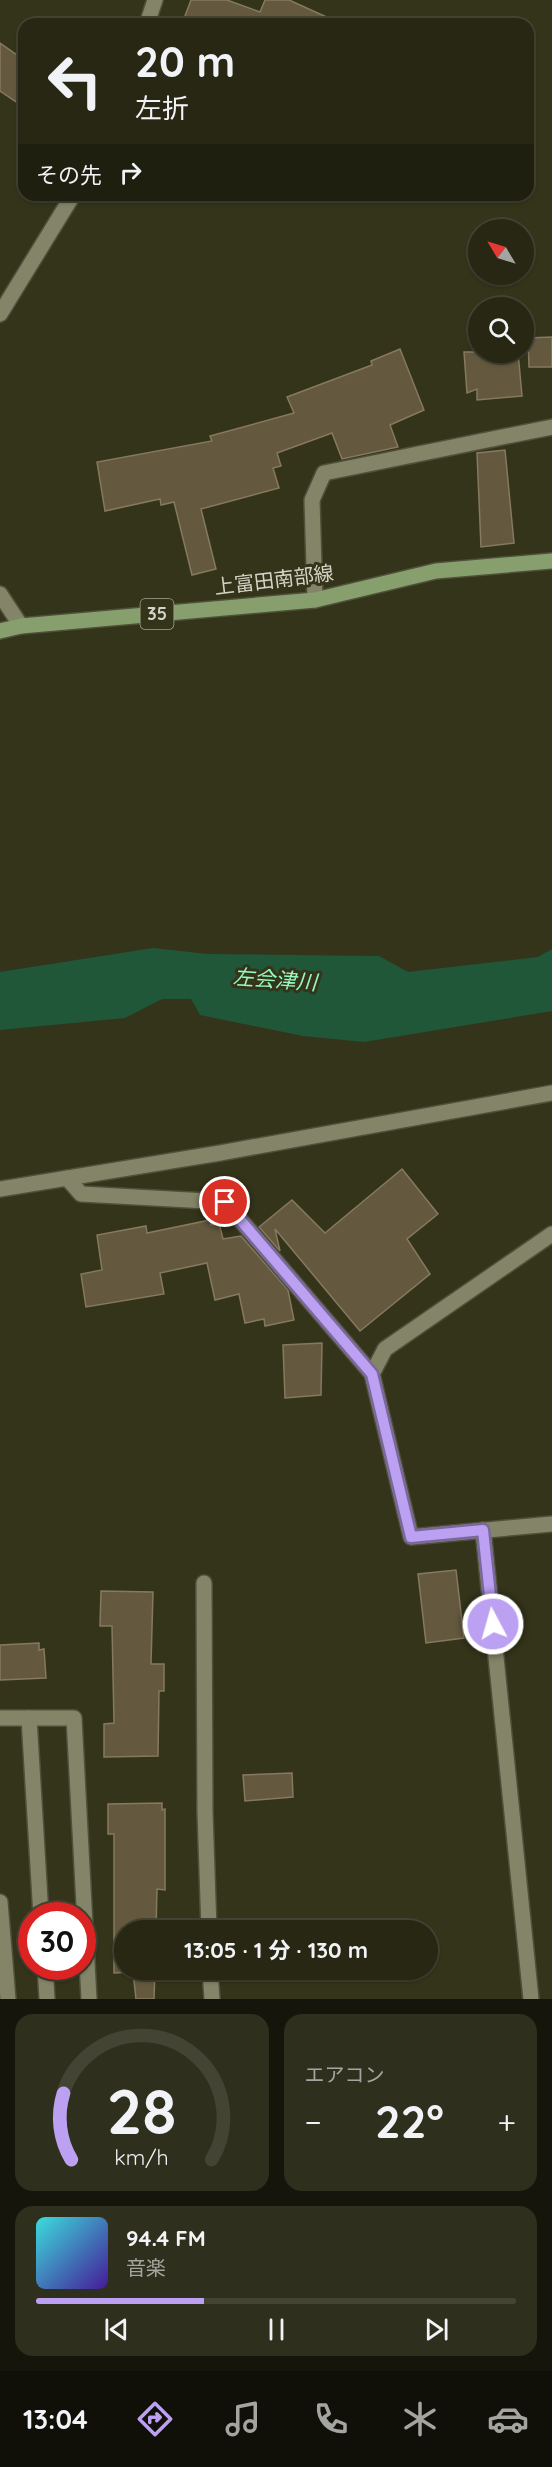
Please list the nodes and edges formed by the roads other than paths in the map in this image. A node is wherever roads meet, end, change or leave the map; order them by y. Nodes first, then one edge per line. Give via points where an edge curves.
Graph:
1 (155, 0) edge
2 (149, 18) edge
3 (70, 201) edge
4 (0, 314) edge
5 (552, 427) edge
6 (552, 561) edge
7 (0, 594) edge
8 (315, 600) junction
9 (21, 626) junction
10 (0, 630) edge
11 (552, 1093) edge
12 (67, 1178) junction
13 (0, 1189) edge
14 (552, 1234) edge
15 (372, 1374) junction
16 (552, 1524) edge
17 (483, 1530) junction
18 (204, 1583) dead end
19 (0, 1718) edge
20 (29, 1718) junction
21 (0, 1902) edge
22 (40, 1902) edge
23 (209, 1920) edge
24 (46, 1980) edge
25 (211, 1980) edge
26 (8, 1999) edge
27 (47, 1999) edge
28 (89, 1999) edge
29 (212, 1999) edge
30 (531, 1999) edge

1 - 2 street
3 - 4 street
5 - 8 street via 324,473 312,500
6 - 8 main road, 上富田南部線 / 35 via 436,571
7 - 9 street
8 - 9 main road, 上富田南部線 / 35
9 - 10 main road, 上富田南部線 / 35
11 - 12 street
12 - 13 street
12 - 15 street via 81,1194 225,1202
14 - 15 street via 385,1349
15 - 17 street via 411,1537
16 - 17 street
17 - 30 street
18 - 23 street
19 - 20 street
20 - 22 street
20 - 28 street via 74,1718
21 - 26 street
24 - 27 street
25 - 29 street

